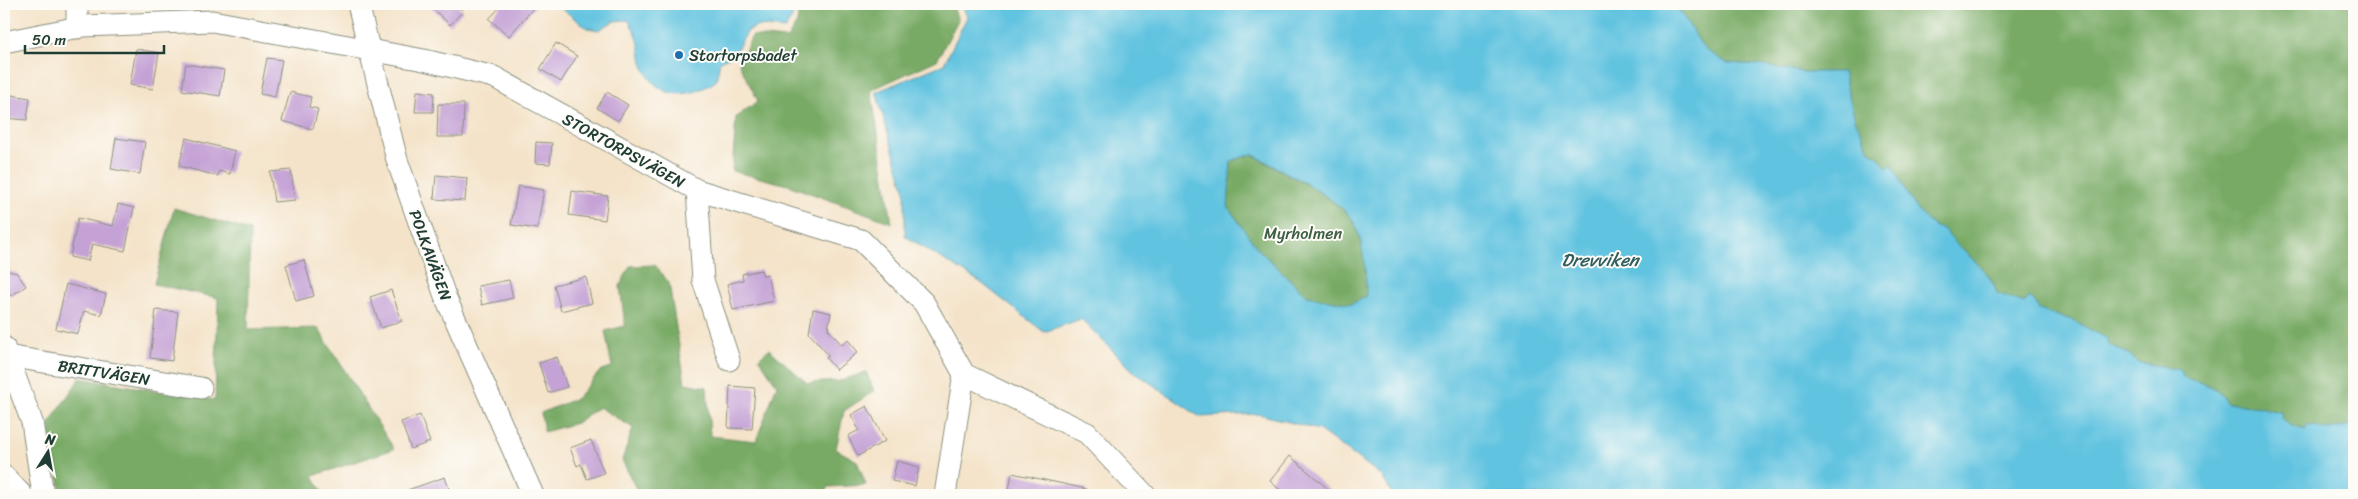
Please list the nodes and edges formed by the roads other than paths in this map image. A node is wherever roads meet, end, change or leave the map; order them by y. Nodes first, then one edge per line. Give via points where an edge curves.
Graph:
1 (77, 4) edge
2 (358, 4) edge
3 (77, 28) junction
4 (4, 42) edge
5 (369, 51) junction
6 (697, 190) junction
7 (5, 351) edge
8 (729, 360) dead end
9 (964, 374) junction
10 (202, 388) dead end
11 (4, 476) edge
12 (22, 495) edge
13 (43, 495) edge
14 (533, 495) edge
15 (945, 495) edge
16 (1145, 495) edge

1 - 3 street
2 - 5 street, POLKAVÄGEN
3 - 4 street, STORTORPSVÄGEN
3 - 5 street, STORTORPSVÄGEN via 212,21
5 - 6 street, STORTORPSVÄGEN via 424,60 494,78
5 - 14 street, POLKAVÄGEN via 397,160 444,296
6 - 8 street via 704,280
6 - 9 street, STORTORPSVÄGEN via 861,240 924,303
7 - 10 street, BRITTVÄGEN
7 - 13 street via 32,422
9 - 15 street
9 - 16 street via 1087,433
11 - 12 street

